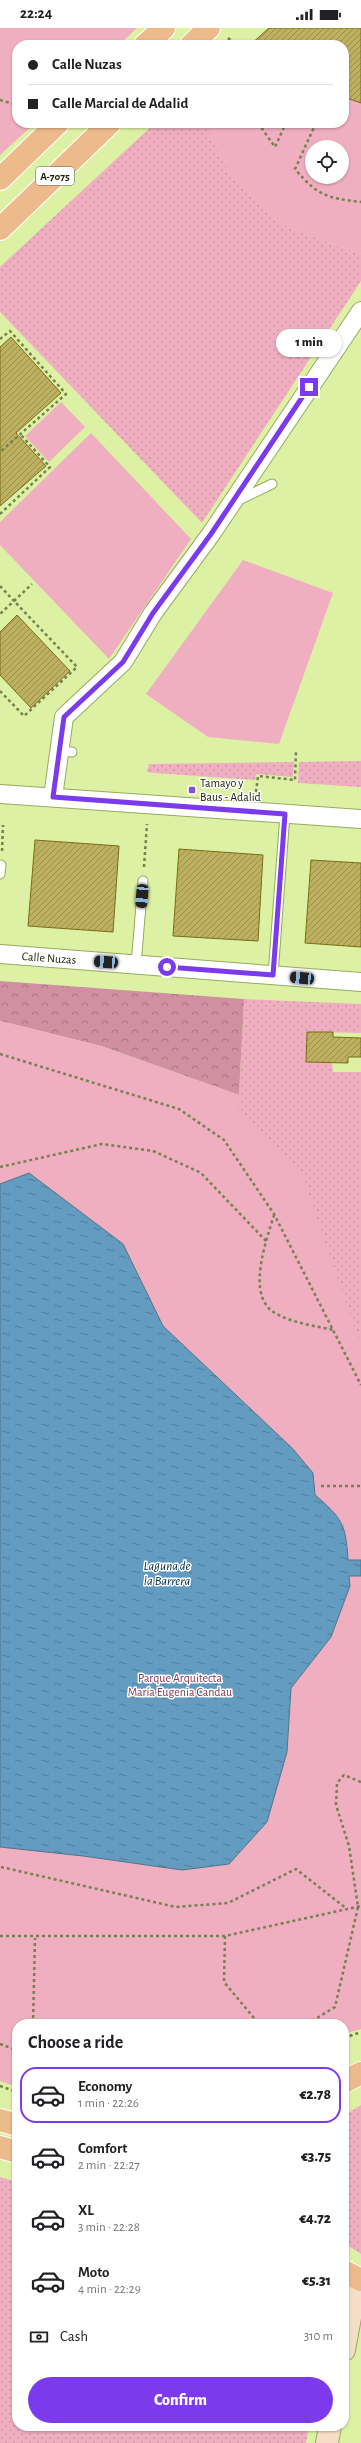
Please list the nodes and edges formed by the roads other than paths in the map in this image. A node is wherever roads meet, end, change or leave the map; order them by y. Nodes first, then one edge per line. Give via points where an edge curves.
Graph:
1 (164, 28) edge
2 (209, 28) edge
3 (151, 40) edge
4 (196, 40) edge
5 (53, 128) edge
6 (105, 128) edge
7 (0, 179) edge
8 (0, 229) edge
9 (361, 311) edge
10 (272, 484) dead end
11 (230, 505) junction
12 (0, 794) edge
13 (53, 797) junction
14 (285, 814) junction
15 (361, 819) edge
16 (1, 865) edge
17 (0, 874) edge
18 (143, 881) road end
19 (0, 954) edge
20 (136, 965) junction
21 (273, 975) junction
22 (361, 982) edge
23 (361, 2073) edge
24 (349, 2079) edge
25 (0, 2120) edge
26 (12, 2124) edge
27 (0, 2147) edge
28 (12, 2151) edge
29 (354, 2277) edge
30 (349, 2314) edge
31 (329, 2431) edge
32 (327, 2443) edge

1 - 3 main road
2 - 4 main road
5 - 7 main road, A-7075
6 - 8 main road, A-7075
9 - 11 street
10 - 11 lane
11 - 13 street via 153,613 123,662 64,717 66,752
12 - 13 street
13 - 14 street
14 - 15 street
14 - 21 lane
16 - 17 lane
18 - 20 lane
19 - 20 street, Calle Nuzas
20 - 21 street, Calle Nuzas
21 - 22 street, Calle Nuzas
23 - 24 main road
25 - 26 main road
27 - 28 main road
29 - 30 main road
31 - 32 main road

